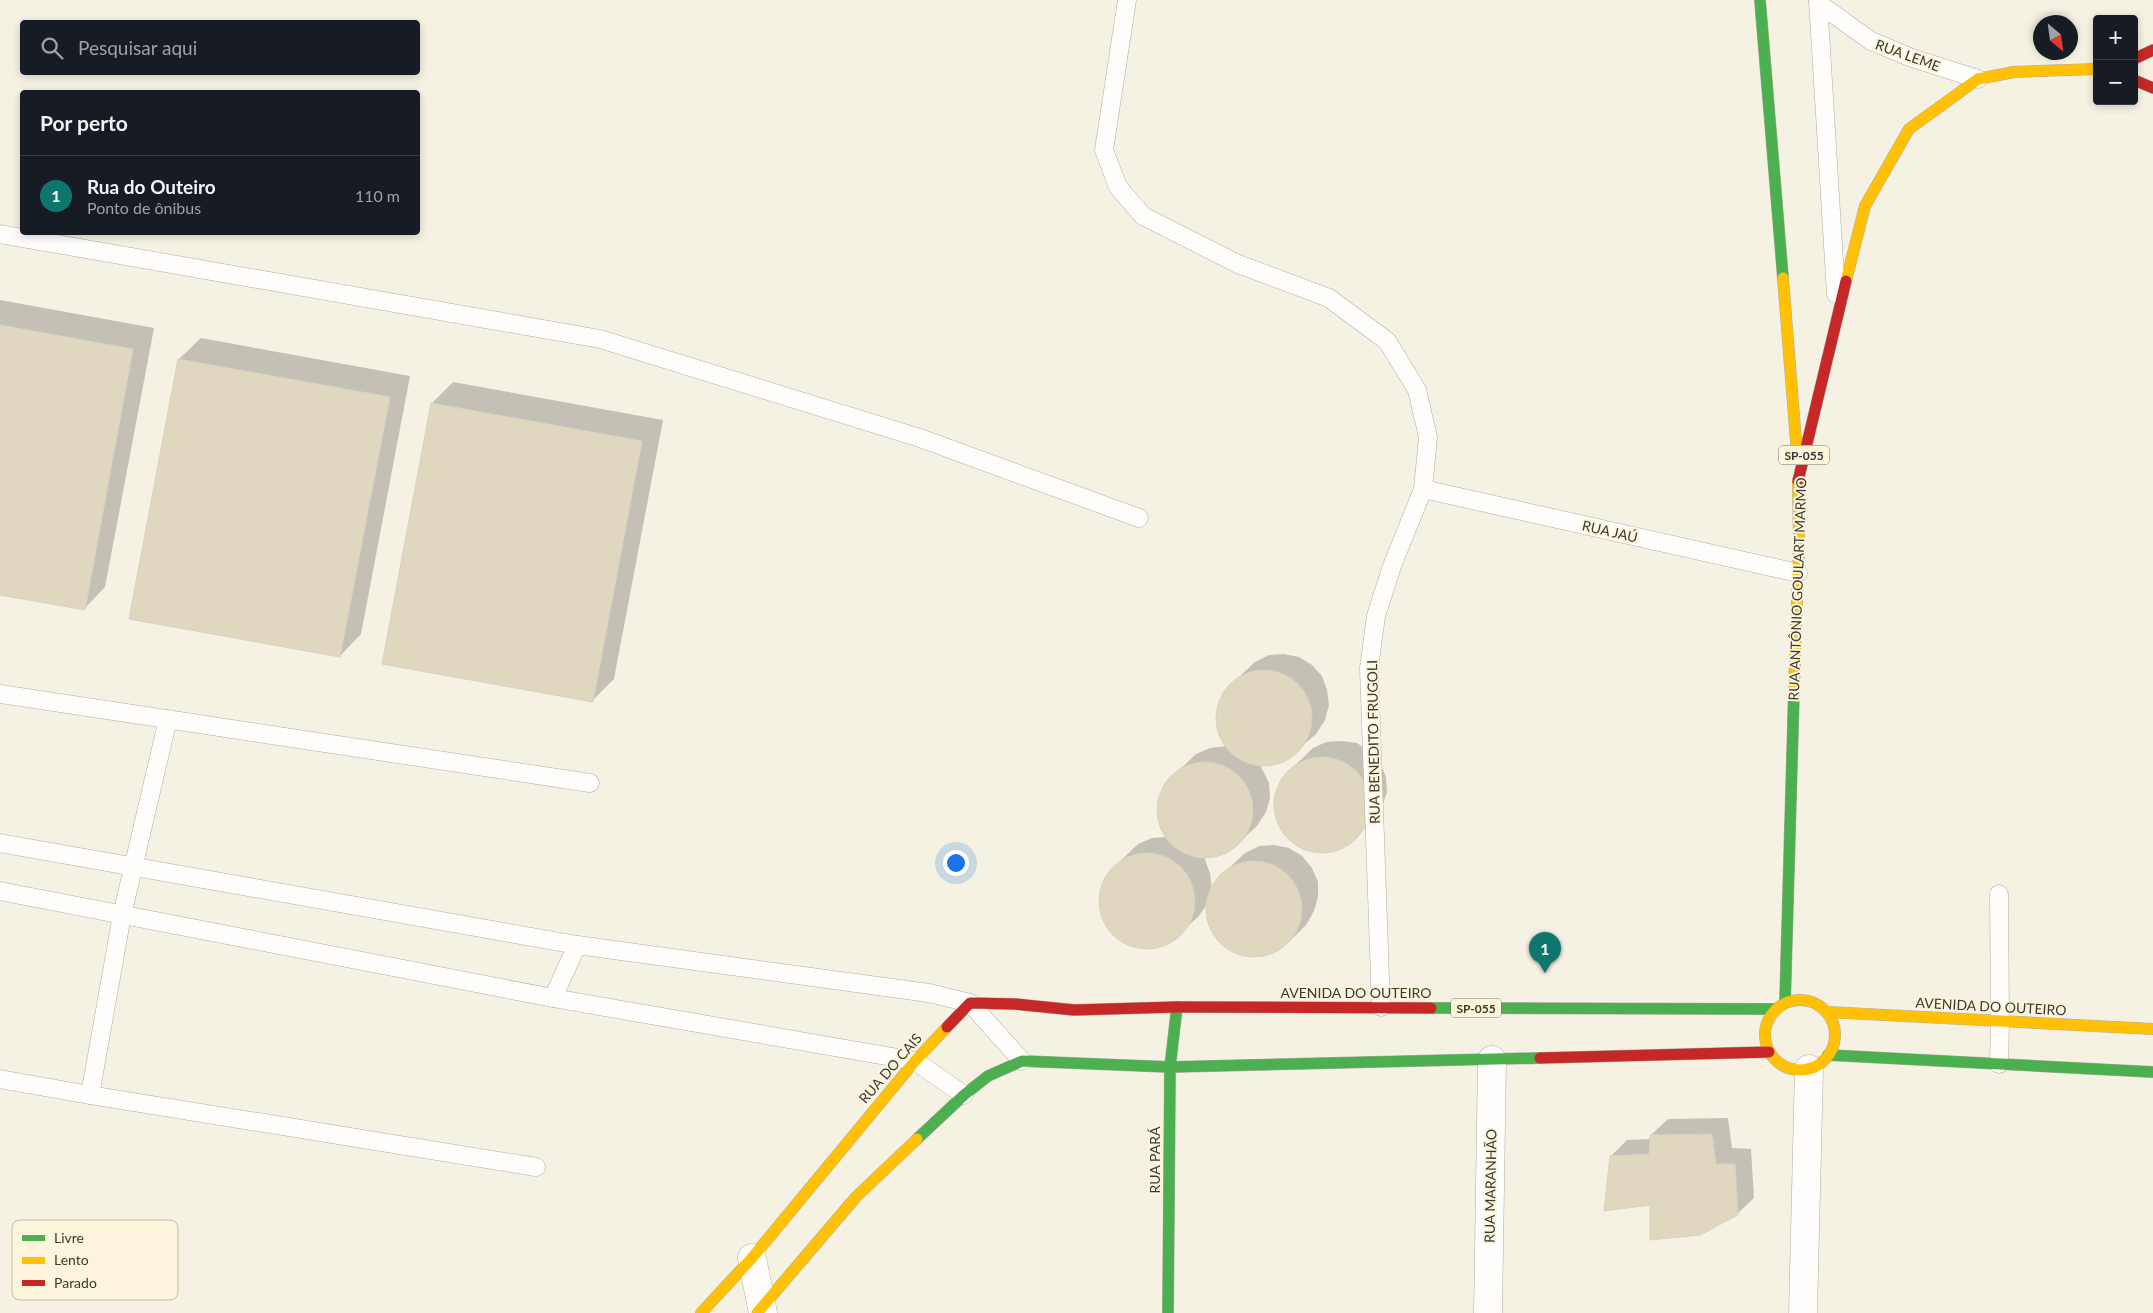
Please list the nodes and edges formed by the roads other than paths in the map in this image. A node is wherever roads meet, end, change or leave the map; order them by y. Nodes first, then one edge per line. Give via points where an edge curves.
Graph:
1 (1126, 0) edge
2 (1760, 0) edge
3 (1818, 1) edge
4 (2153, 50) edge
5 (2138, 57) edge
6 (2093, 69) edge
7 (1978, 79) junction
8 (2138, 82) edge
9 (2153, 88) edge
10 (0, 234) edge
11 (1838, 317) junction
12 (1798, 477) junction
13 (1422, 489) junction
14 (1139, 518) dead end
15 (1798, 573) junction
16 (0, 694) edge
17 (168, 719) junction
18 (590, 783) dead end
19 (0, 843) edge
20 (134, 866) junction
21 (0, 891) edge
22 (1999, 894) dead end
23 (122, 915) junction
24 (577, 945) junction
25 (553, 998) junction
26 (970, 1003) junction
27 (1780, 1006) junction
28 (1176, 1007) junction
29 (1381, 1007) junction
30 (1827, 1012) junction
31 (2000, 1022) junction
32 (2153, 1029) edge
33 (1768, 1052) junction
34 (1492, 1060) junction
35 (915, 1061) junction
36 (1022, 1061) junction
37 (1819, 1062) junction
38 (1999, 1064) junction
39 (1170, 1067) junction
40 (2153, 1072) edge
41 (0, 1078) edge
42 (964, 1094) junction
43 (90, 1095) junction
44 (536, 1167) dead end
45 (752, 1258) junction
46 (761, 1311) edge
47 (701, 1313) edge
48 (1168, 1313) edge
49 (1488, 1313) edge
50 (1803, 1313) edge

1 - 13 lane, RUA BENEDITO FRUGOLI via 1104,150 1118,187 1143,216 1238,264 1329,298 1387,341 1417,390 1428,438
2 - 12 main road
3 - 7 lane, RUA LEME via 1870,41
3 - 11 lane
4 - 5 main road
6 - 7 main road, RUA ANTÔNIO GOULART MARMO / SP-055 via 2014,72
7 - 11 main road, RUA ANTÔNIO GOULART MARMO / SP-055 via 1909,129 1866,206
8 - 9 main road
10 - 14 lane via 600,339 920,438
11 - 12 main road, RUA ANTÔNIO GOULART MARMO / SP-055
12 - 15 main road, RUA ANTÔNIO GOULART MARMO / SP-055
13 - 15 lane, RUA JAÚ
13 - 29 lane, RUA BENEDITO FRUGOLI via 1376,616 1369,668
15 - 27 main road, RUA ANTÔNIO GOULART MARMO / SP-055
16 - 17 lane
17 - 18 lane
17 - 20 lane
19 - 20 lane
20 - 23 lane
20 - 24 lane
21 - 23 lane
22 - 31 lane
23 - 25 lane
23 - 43 lane
24 - 25 lane
24 - 26 lane via 929,993
25 - 35 lane
26 - 28 main road via 1074,1010
26 - 35 main road, RUA DO CAIS
26 - 36 lane
27 - 29 main road, AVENIDA DO OUTEIRO / SP-055
27 - 30 main road via 1796,1000 1808,1000
27 - 33 main road via 1768,1018 1765,1030
28 - 29 main road, AVENIDA DO OUTEIRO / SP-055
28 - 39 main road, RUA PARÁ
30 - 31 main road, AVENIDA DO OUTEIRO
30 - 37 main road via 1833,1023 1834,1045
31 - 32 main road, AVENIDA DO OUTEIRO
31 - 38 lane
33 - 34 main road
33 - 37 main road via 1776,1062 1797,1070
34 - 39 main road
34 - 49 street, RUA MARANHÃO
35 - 42 lane
35 - 45 main road, RUA DO CAIS
36 - 39 main road
36 - 42 main road via 988,1076
37 - 38 main road
37 - 50 street
38 - 40 main road
39 - 48 main road, RUA PARÁ
41 - 43 lane
42 - 46 main road via 856,1197
43 - 44 lane
45 - 46 street
45 - 47 main road, RUA DO CAIS

